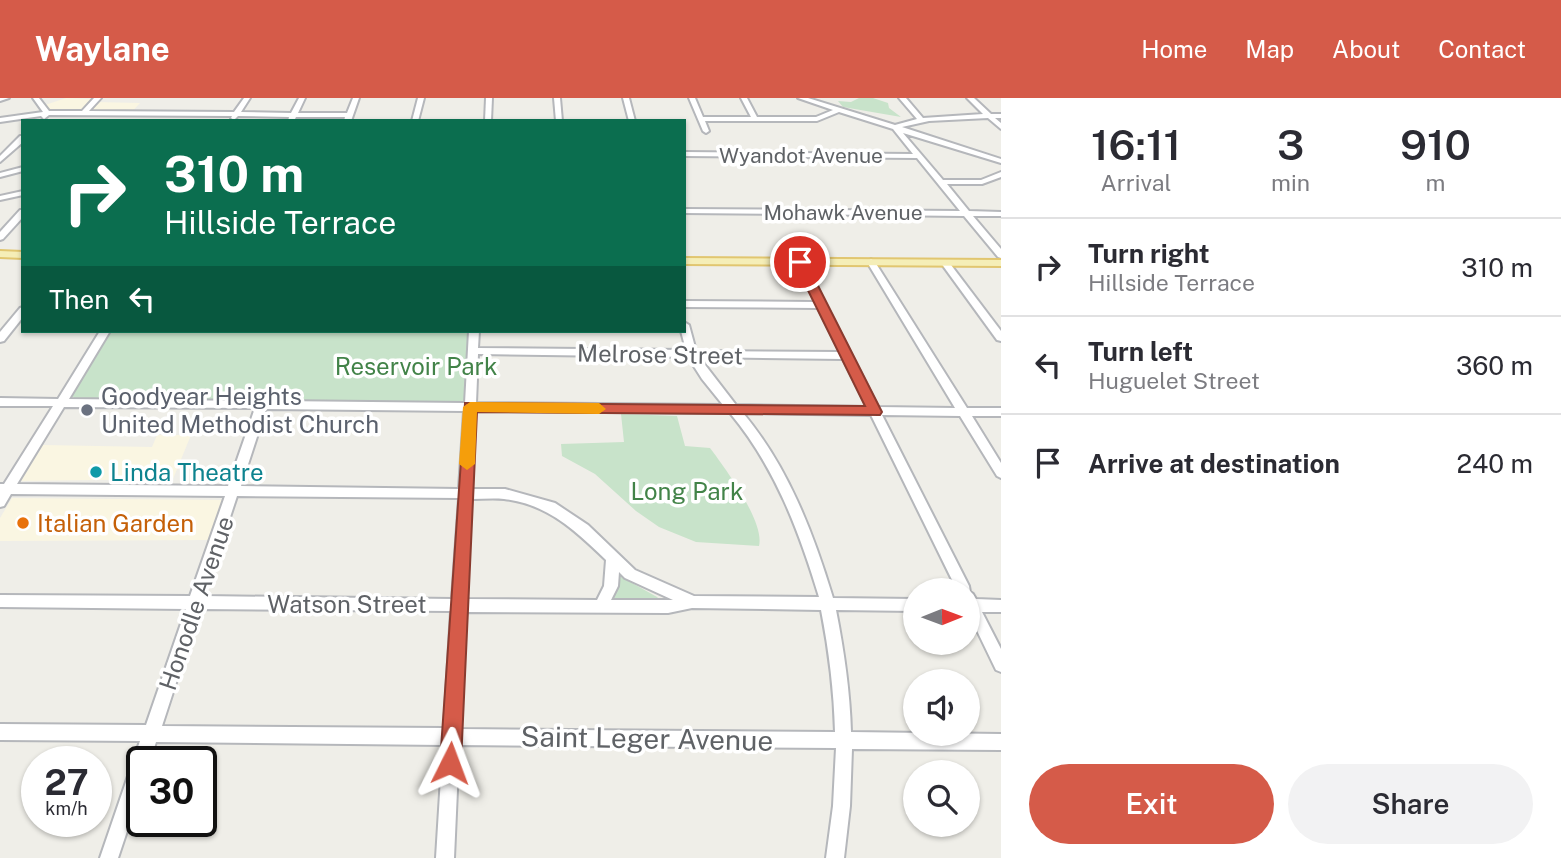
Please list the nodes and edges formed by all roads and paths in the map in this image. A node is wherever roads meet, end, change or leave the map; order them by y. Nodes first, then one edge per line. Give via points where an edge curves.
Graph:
1 (6, 98) edge
2 (36, 98) edge
3 (99, 98) edge
4 (247, 98) edge
5 (302, 98) edge
6 (356, 98) edge
7 (421, 98) edge
8 (489, 98) edge
9 (557, 98) edge
10 (626, 98) edge
11 (692, 98) edge
12 (744, 98) edge
13 (801, 98) edge
14 (824, 98) edge
15 (902, 98) edge
16 (970, 98) edge
17 (0, 99) edge
18 (817, 103) junction
19 (839, 110) junction
20 (47, 113) junction
21 (83, 114) junction
22 (117, 114) junction
23 (989, 116) junction
24 (1001, 116) edge
25 (235, 118) edge
26 (292, 118) edge
27 (348, 118) edge
28 (42, 119) edge
29 (102, 119) edge
30 (416, 119) edge
31 (488, 119) edge
32 (559, 119) edge
33 (631, 119) edge
34 (701, 119) junction
35 (755, 119) junction
36 (920, 119) junction
37 (0, 120) edge
38 (1001, 127) edge
39 (896, 128) junction
40 (706, 131) dead end
41 (21, 139) edge
42 (21, 140) edge
43 (0, 145) edge
44 (686, 154) edge
45 (918, 156) junction
46 (0, 160) edge
47 (1001, 161) edge
48 (21, 170) edge
49 (1001, 174) edge
50 (0, 175) edge
51 (940, 182) junction
52 (21, 193) edge
53 (0, 198) edge
54 (686, 211) edge
55 (966, 213) junction
56 (21, 214) edge
57 (1001, 214) edge
58 (0, 237) edge
59 (0, 254) edge
60 (21, 254) edge
61 (1001, 255) edge
62 (686, 261) edge
63 (800, 262) junction
64 (871, 262) junction
65 (945, 263) junction
66 (1001, 263) edge
67 (686, 304) edge
68 (822, 305) junction
69 (21, 313) edge
70 (686, 332) edge
71 (104, 333) edge
72 (474, 333) edge
73 (1001, 338) edge
74 (0, 339) edge
75 (473, 351) junction
76 (693, 355) junction
77 (847, 356) junction
78 (0, 402) edge
79 (61, 402) junction
80 (262, 405) junction
81 (470, 407) junction
82 (737, 411) junction
83 (875, 412) junction
84 (963, 412) junction
85 (1001, 412) edge
86 (1001, 473) edge
87 (4, 489) edge
88 (234, 490) junction
89 (465, 492) junction
90 (0, 502) edge
91 (613, 560) junction
92 (958, 578) edge
93 (0, 601) edge
94 (693, 601) junction
95 (195, 603) junction
96 (829, 604) junction
97 (980, 604) edge
98 (458, 605) junction
99 (903, 605) edge
100 (601, 606) junction
101 (1001, 606) edge
102 (980, 624) edge
103 (1001, 665) edge
104 (0, 732) edge
105 (151, 733) junction
106 (452, 736) junction
107 (845, 740) junction
108 (1001, 742) edge
109 (109, 858) edge
110 (445, 858) edge
111 (835, 858) edge

1 - 17 street
2 - 20 street
3 - 21 street
4 - 25 street
5 - 26 street
6 - 27 street
7 - 30 street
8 - 31 street
9 - 32 street
10 - 33 street
11 - 34 street
12 - 35 street
13 - 18 street
14 - 18 street
15 - 36 street
16 - 23 street
18 - 19 street
19 - 35 street via 817,119
19 - 39 street
20 - 21 street
20 - 28 street
20 - 37 street
21 - 22 street
22 - 25 street
22 - 29 street
23 - 24 street
23 - 36 street
23 - 38 street
25 - 26 street
26 - 27 street
34 - 35 street
34 - 40 street
36 - 39 street
39 - 45 street
39 - 47 street
41 - 43 street
42 - 46 street
44 - 45 street, Wyandot Avenue
45 - 51 street
48 - 50 street
49 - 51 street via 982,182
51 - 55 street
52 - 53 street
54 - 55 street, Mohawk Avenue
55 - 57 street, Mohawk Avenue
55 - 61 street
56 - 58 street
59 - 60 main road
62 - 63 main road
63 - 64 main road
63 - 68 street
64 - 65 main road
64 - 84 street
65 - 66 main road
65 - 73 street
67 - 68 street
68 - 77 street
69 - 74 street
70 - 76 street
71 - 79 street
72 - 75 street
75 - 76 street, Melrose Street
75 - 81 street
76 - 77 street, Melrose Street
76 - 82 street
77 - 83 street
78 - 79 street
79 - 80 street
79 - 87 street
80 - 81 street
80 - 88 street, Honodle Avenue
81 - 82 street
81 - 89 street
82 - 83 street
82 - 96 street via 795,506
83 - 84 street
83 - 92 street
84 - 85 street
84 - 86 street
87 - 88 street
87 - 90 street
88 - 89 street
88 - 95 street, Honodle Avenue
89 - 91 street via 518,496 551,507 583,528
89 - 98 street
91 - 94 street via 646,583
91 - 100 street via 611,586
93 - 95 street, Watson Street
94 - 96 street
94 - 100 street, Watson Street via 668,607
95 - 98 street, Watson Street
95 - 105 street, Honodle Avenue
96 - 99 street
96 - 107 street
97 - 101 street
98 - 100 street, Watson Street
98 - 106 street
102 - 103 street
104 - 105 street, Saint Leger Avenue
105 - 106 street, Saint Leger Avenue
105 - 109 street, Honodle Avenue
106 - 107 street, Saint Leger Avenue
106 - 110 street
107 - 108 street, Saint Leger Avenue
107 - 111 street

